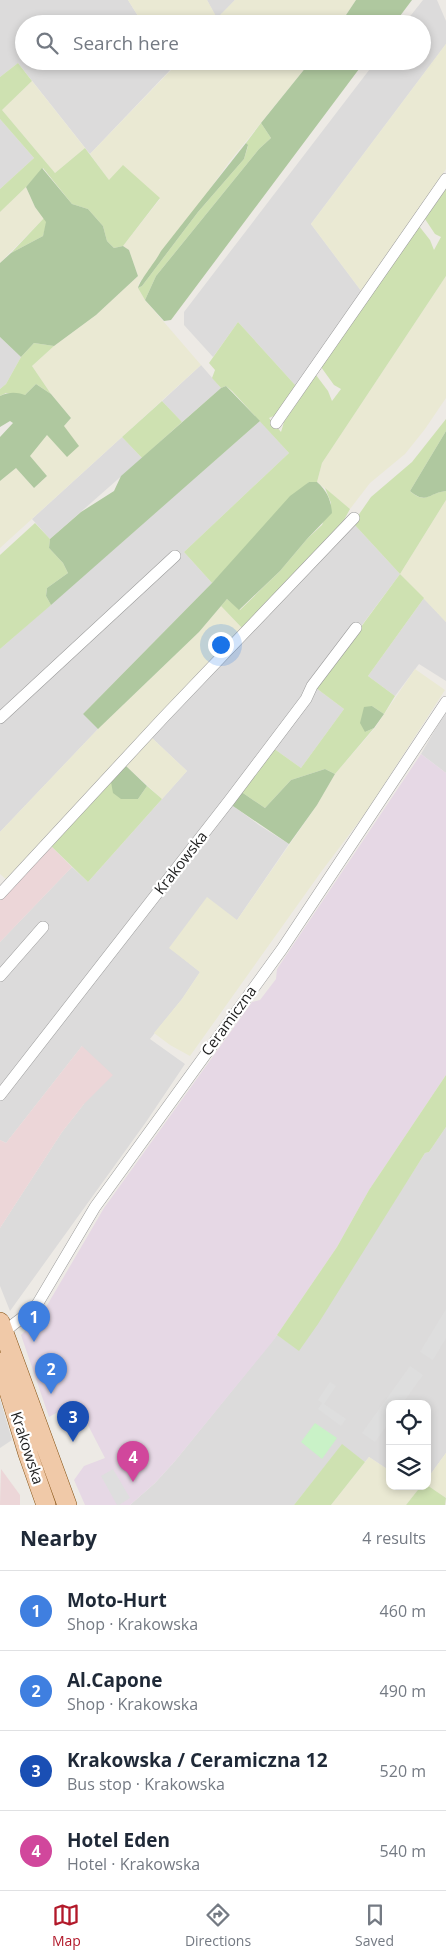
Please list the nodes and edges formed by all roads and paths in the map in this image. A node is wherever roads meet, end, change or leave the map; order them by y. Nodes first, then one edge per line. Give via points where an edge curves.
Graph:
1 (446, 179) edge
2 (276, 423) dead end
3 (354, 518) dead end
4 (175, 556) dead end
5 (356, 628) dead end
6 (446, 702) edge
7 (0, 718) edge
8 (0, 894) edge
9 (43, 928) dead end
10 (0, 976) edge
11 (0, 1095) edge
12 (1, 1331) edge
13 (0, 1362) edge
14 (46, 1505) edge
15 (67, 1505) edge

1 - 2 street
3 - 8 street
4 - 7 street
5 - 11 street, Krakowska via 229,802
6 - 12 street, Ceramiczna via 282,949 95,1207 38,1304 32,1312
9 - 10 street
12 - 15 main road, Krakowska
13 - 14 main road, Krakowska

